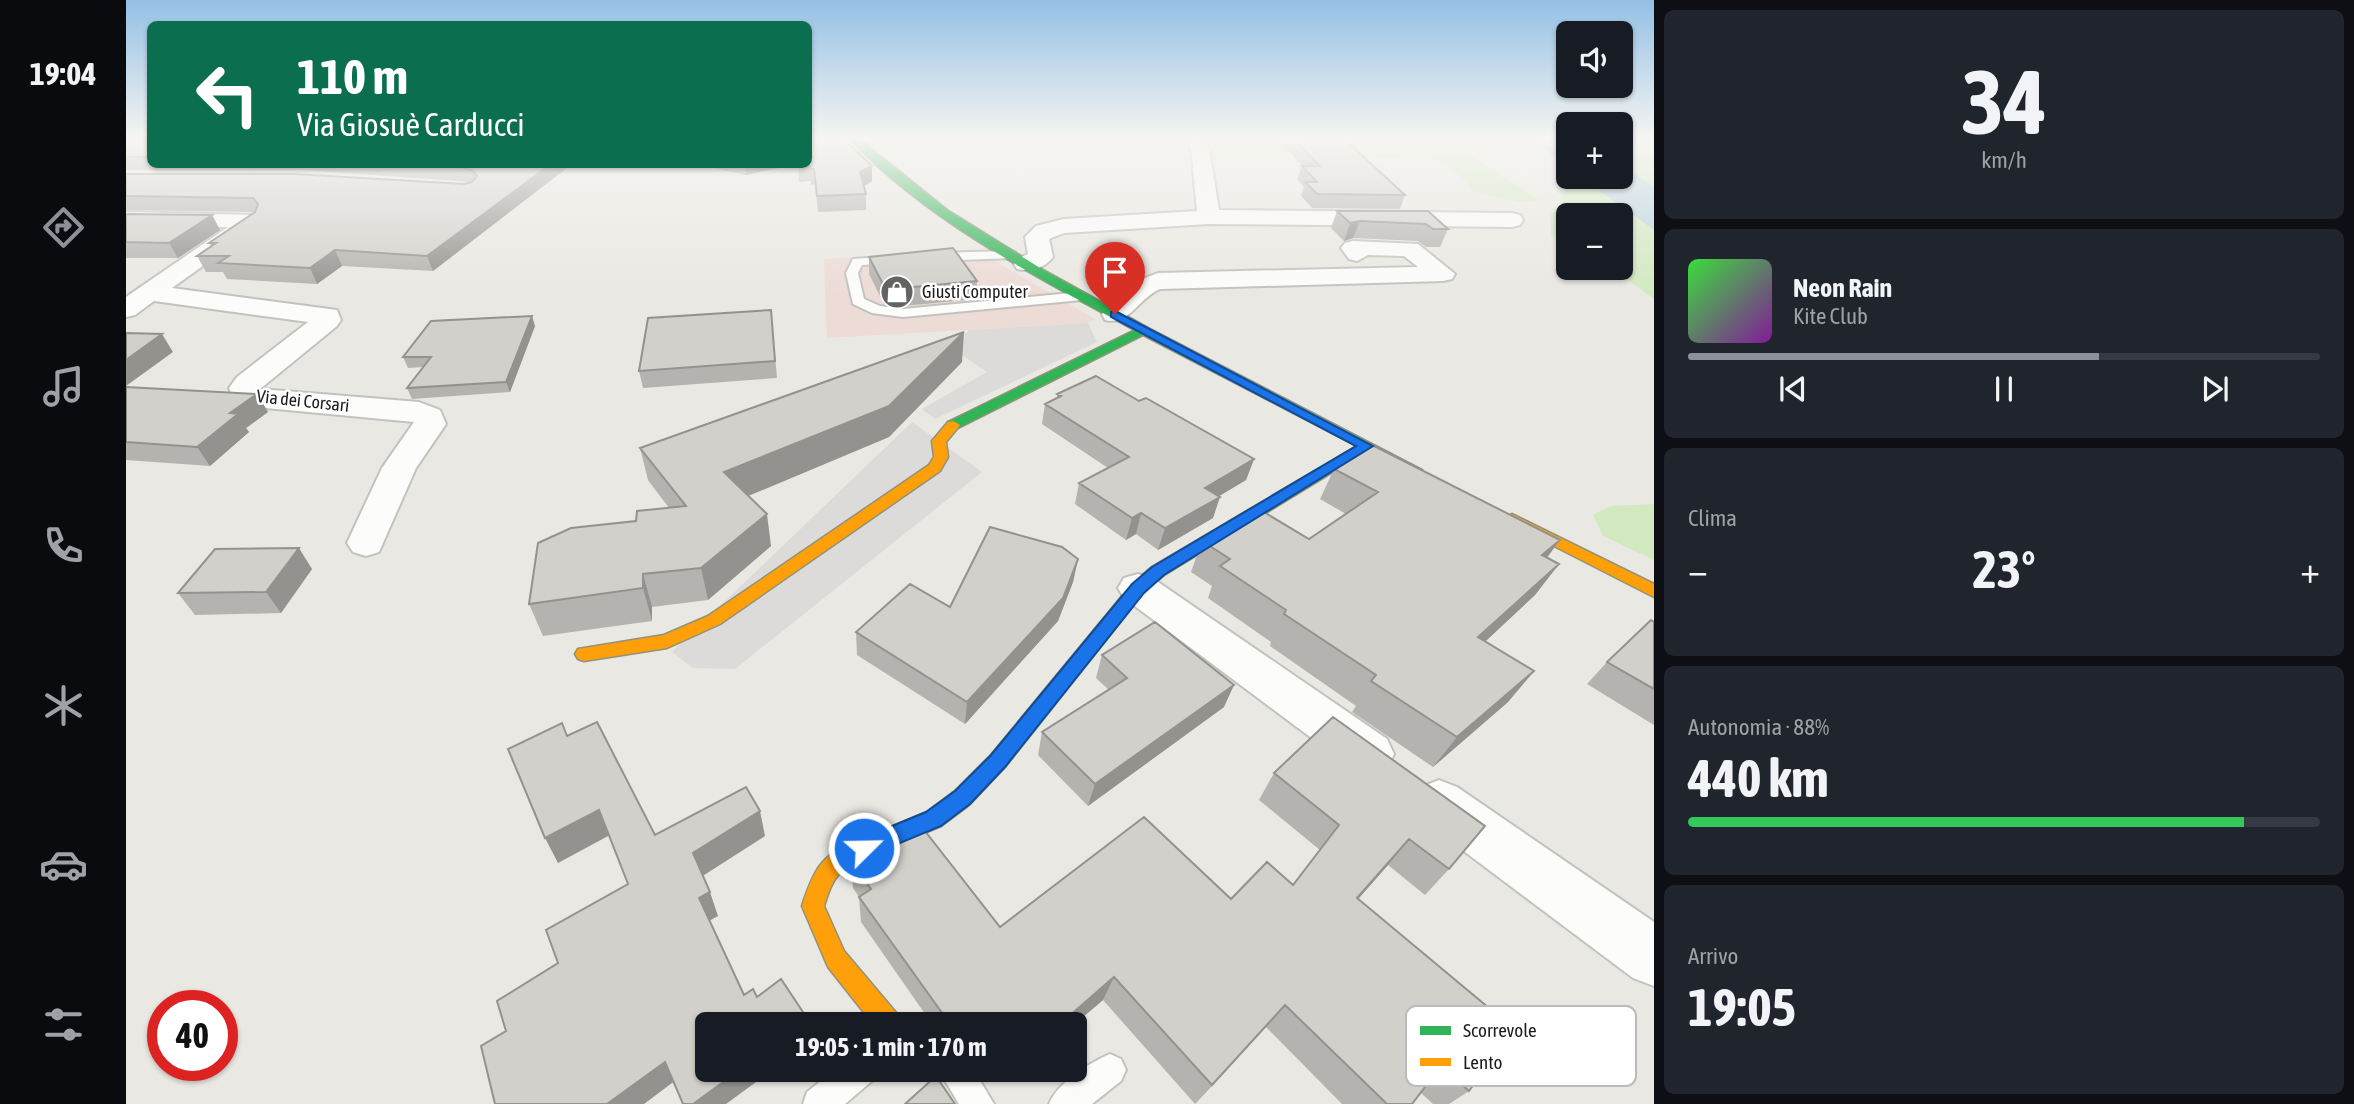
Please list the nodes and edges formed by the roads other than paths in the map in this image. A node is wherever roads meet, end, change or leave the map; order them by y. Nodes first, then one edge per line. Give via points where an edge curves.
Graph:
1 (910, 191) edge
2 (1206, 191) edge
3 (1209, 217) junction
4 (126, 219) edge
5 (1512, 220) dead end
6 (1357, 254) dead end
7 (1018, 260) junction
8 (1082, 296) junction
9 (137, 301) edge
10 (1115, 314) junction
11 (1144, 330) junction
12 (1366, 446) junction
13 (1426, 476) edge
14 (1498, 512) edge
15 (366, 542) dead end
16 (1138, 588) junction
17 (1654, 591) edge
18 (584, 654) dead end
19 (1654, 957) edge
20 (879, 1012) edge
21 (1110, 1070) dead end
22 (846, 1082) edge
23 (963, 1082) edge
24 (819, 1104) edge
25 (978, 1104) edge
26 (1065, 1104) edge

1 - 7 street
2 - 3 street
3 - 5 street
3 - 7 street via 1064,226 1037,236 1041,257
4 - 9 street, Via dei Corsari via 252,220
6 - 10 street via 1353,248 1410,249 1443,274 1158,281 1144,284
7 - 8 street
7 - 8 lane via 857,262 852,273 858,301 877,310 903,313
8 - 10 street
9 - 15 street, Via dei Corsari via 327,316 248,383 246,395 419,412 429,417 430,424 399,468
10 - 11 street
11 - 12 street
11 - 18 street via 956,422 939,441 941,457 935,468 714,620 667,641
12 - 13 street
12 - 16 street via 1158,571
14 - 17 street
16 - 19 street
16 - 20 street via 998,761 962,798 934,819 841,858 823,874 813,906 836,959
21 - 26 lane
22 - 24 lane
23 - 25 lane

